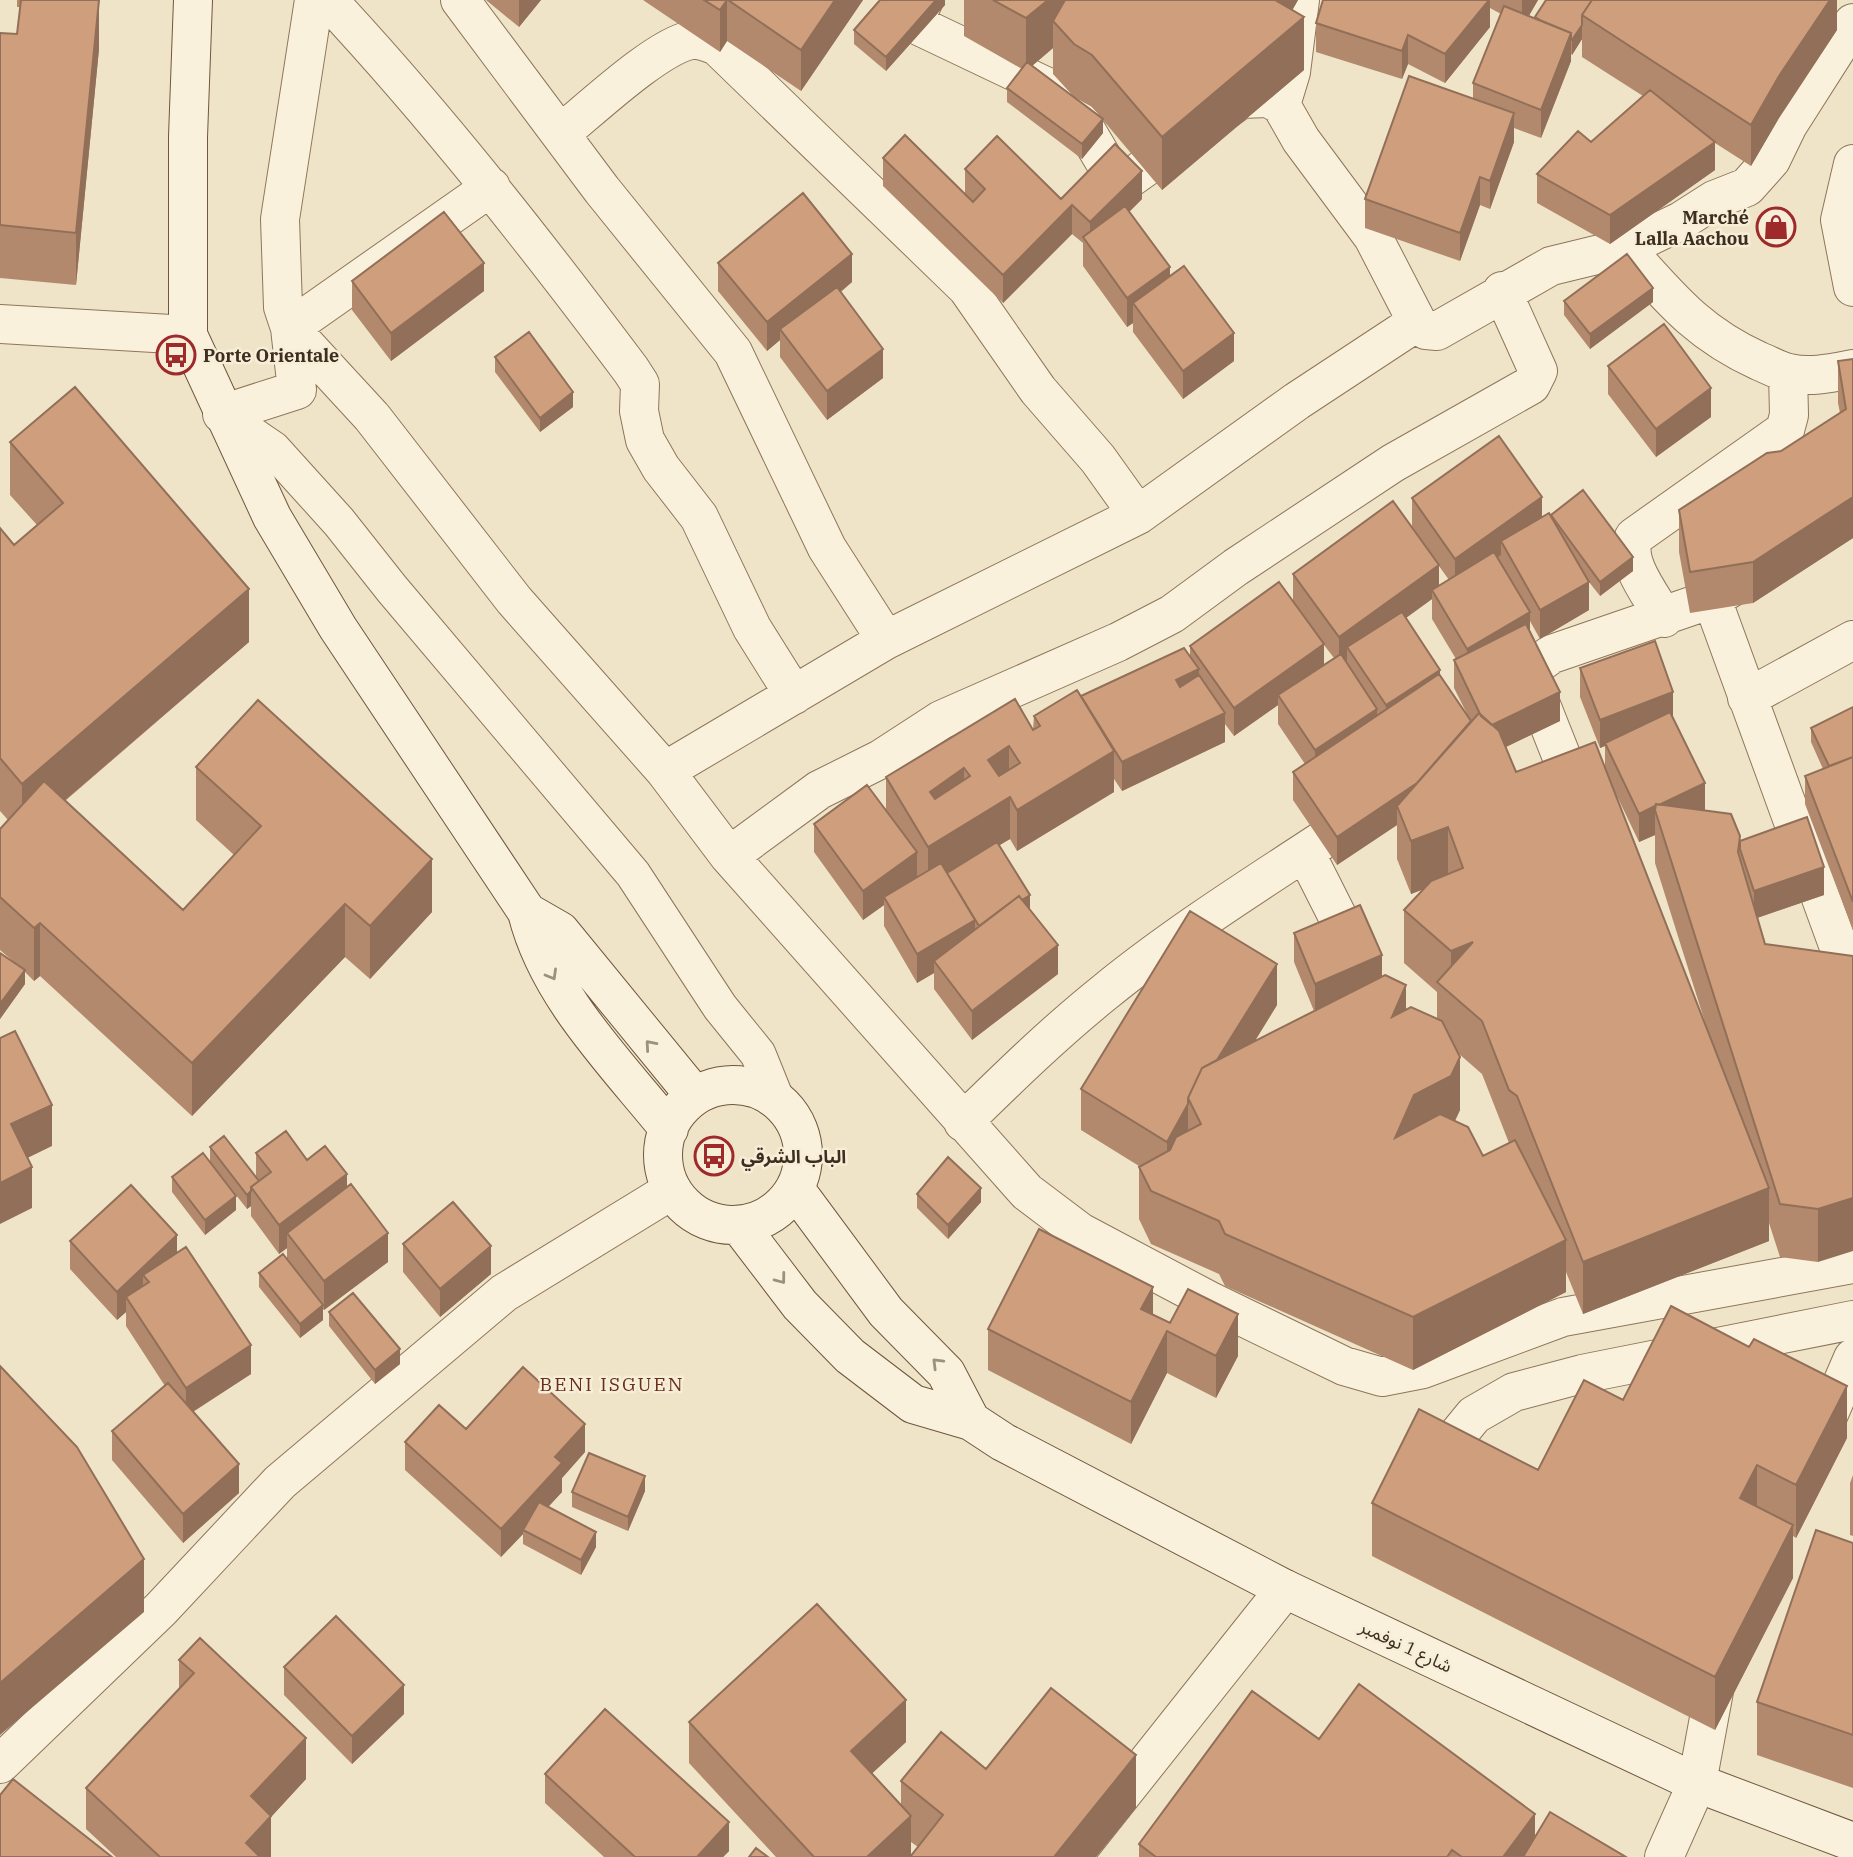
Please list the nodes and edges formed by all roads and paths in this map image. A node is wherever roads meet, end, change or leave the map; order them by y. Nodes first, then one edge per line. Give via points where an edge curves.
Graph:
1 (193, 0) edge
2 (314, 0) edge
3 (328, 0) edge
4 (460, 0) edge
5 (924, 0) edge
6 (1297, 2) edge
7 (1816, 7) edge
8 (1851, 26) edge
9 (1281, 105) junction
10 (559, 134) junction
11 (1853, 164) edge
12 (1119, 186) junction
13 (491, 187) junction
14 (1847, 219) edge
15 (1071, 230) edge
16 (1625, 248) junction
17 (1853, 287) edge
18 (1502, 291) junction
19 (1417, 322) junction
20 (0, 324) edge
21 (289, 328) junction
22 (188, 335) junction
23 (1853, 369) edge
24 (1788, 373) junction
25 (222, 414) junction
26 (1138, 515) junction
27 (1760, 570) edge
28 (1712, 599) junction
29 (1664, 618) junction
30 (886, 640) junction
31 (1853, 640) edge
32 (794, 695) junction
33 (1747, 698) junction
34 (1544, 708) junction
35 (1508, 728) edge
36 (665, 771) junction
37 (1391, 795) edge
38 (1593, 839) edge
39 (1305, 852) junction
40 (729, 856) junction
41 (527, 912) junction
42 (1853, 986) edge
43 (1377, 993) edge
44 (695, 1096) junction
45 (777, 1101) junction
46 (963, 1122) junction
47 (669, 1129) junction
48 (795, 1189) junction
49 (672, 1190) junction
50 (739, 1225) junction
51 (1853, 1264) edge
52 (1853, 1320) edge
53 (1853, 1358) edge
54 (971, 1421) junction
55 (1438, 1459) edge
56 (1807, 1467) edge
57 (135, 1575) edge
58 (1285, 1589) junction
59 (160, 1609) junction
60 (1728, 1648) edge
61 (0, 1764) edge
62 (1697, 1783) junction
63 (1853, 1842) edge
64 (1075, 1856) edge
65 (1664, 1857) edge

1 - 22 street
2 - 21 street via 280,219 283,307
3 - 13 street via 408,86
4 - 10 street
5 - 12 street via 917,15 919,26 1045,86 1083,125
6 - 9 street via 1291,72
7 - 8 street
8 - 16 street via 1771,160 1747,187
9 - 12 street via 1268,98 1241,99
9 - 19 street via 1301,140 1373,237
10 - 26 street via 670,49 692,40 717,46 979,275 1038,390 1098,459
10 - 30 street via 733,352 827,548
11 - 14 street
12 - 15 street
13 - 21 street
13 - 32 street via 640,384 645,440 699,517 752,628
14 - 17 street
16 - 18 street via 1551,266
16 - 24 street via 1684,313 1712,336
18 - 19 street via 1437,331 1426,330
18 - 40 street via 1538,371 1531,385 1393,463 1172,614 941,720 881,759 819,790
19 - 26 street
20 - 22 street
21 - 25 street via 298,390
21 - 36 street via 372,417 514,600
22 - 25 street
23 - 24 street
24 - 29 street via 1785,430 1634,537 1632,559
25 - 41 street via 272,517 338,628
25 - 45 lane via 273,449 330,512 633,874 720,1007 758,1054
26 - 30 street
27 - 28 street
28 - 29 street
28 - 33 street
29 - 34 street via 1542,659 1532,682
30 - 32 street
31 - 33 street
32 - 36 street
33 - 42 street
34 - 35 street
34 - 38 street
36 - 40 street
37 - 39 street
39 - 43 street
39 - 46 street via 1105,992
40 - 46 street
44 -> 41 street via 560,932
41 -> 47 street via 535,946 556,984
44 - 45 street via 737,1085
44 - 47 street
45 - 48 street via 793,1119 802,1142 802,1166
46 - 51 street via 1027,1192 1080,1232 1220,1306 1382,1377 1423,1370 1554,1301 1758,1266
47 - 49 street via 663,1150
48 - 50 street via 780,1208
54 -> 48 street via 946,1373 886,1312
49 - 50 street via 701,1218
49 - 59 street via 505,1293 280,1482
50 -> 54 street via 800,1305 850,1356 913,1404
52 - 55 street via 1514,1392 1474,1415
53 - 56 street
54 - 58 street, شارع 1 نوفمبر
57 - 59 street
58 - 62 street, شارع 1 نوفمبر
58 - 64 street
59 - 61 street
60 - 62 street via 1717,1672
62 - 63 street, شارع 1 نوفمبر
62 - 65 street

